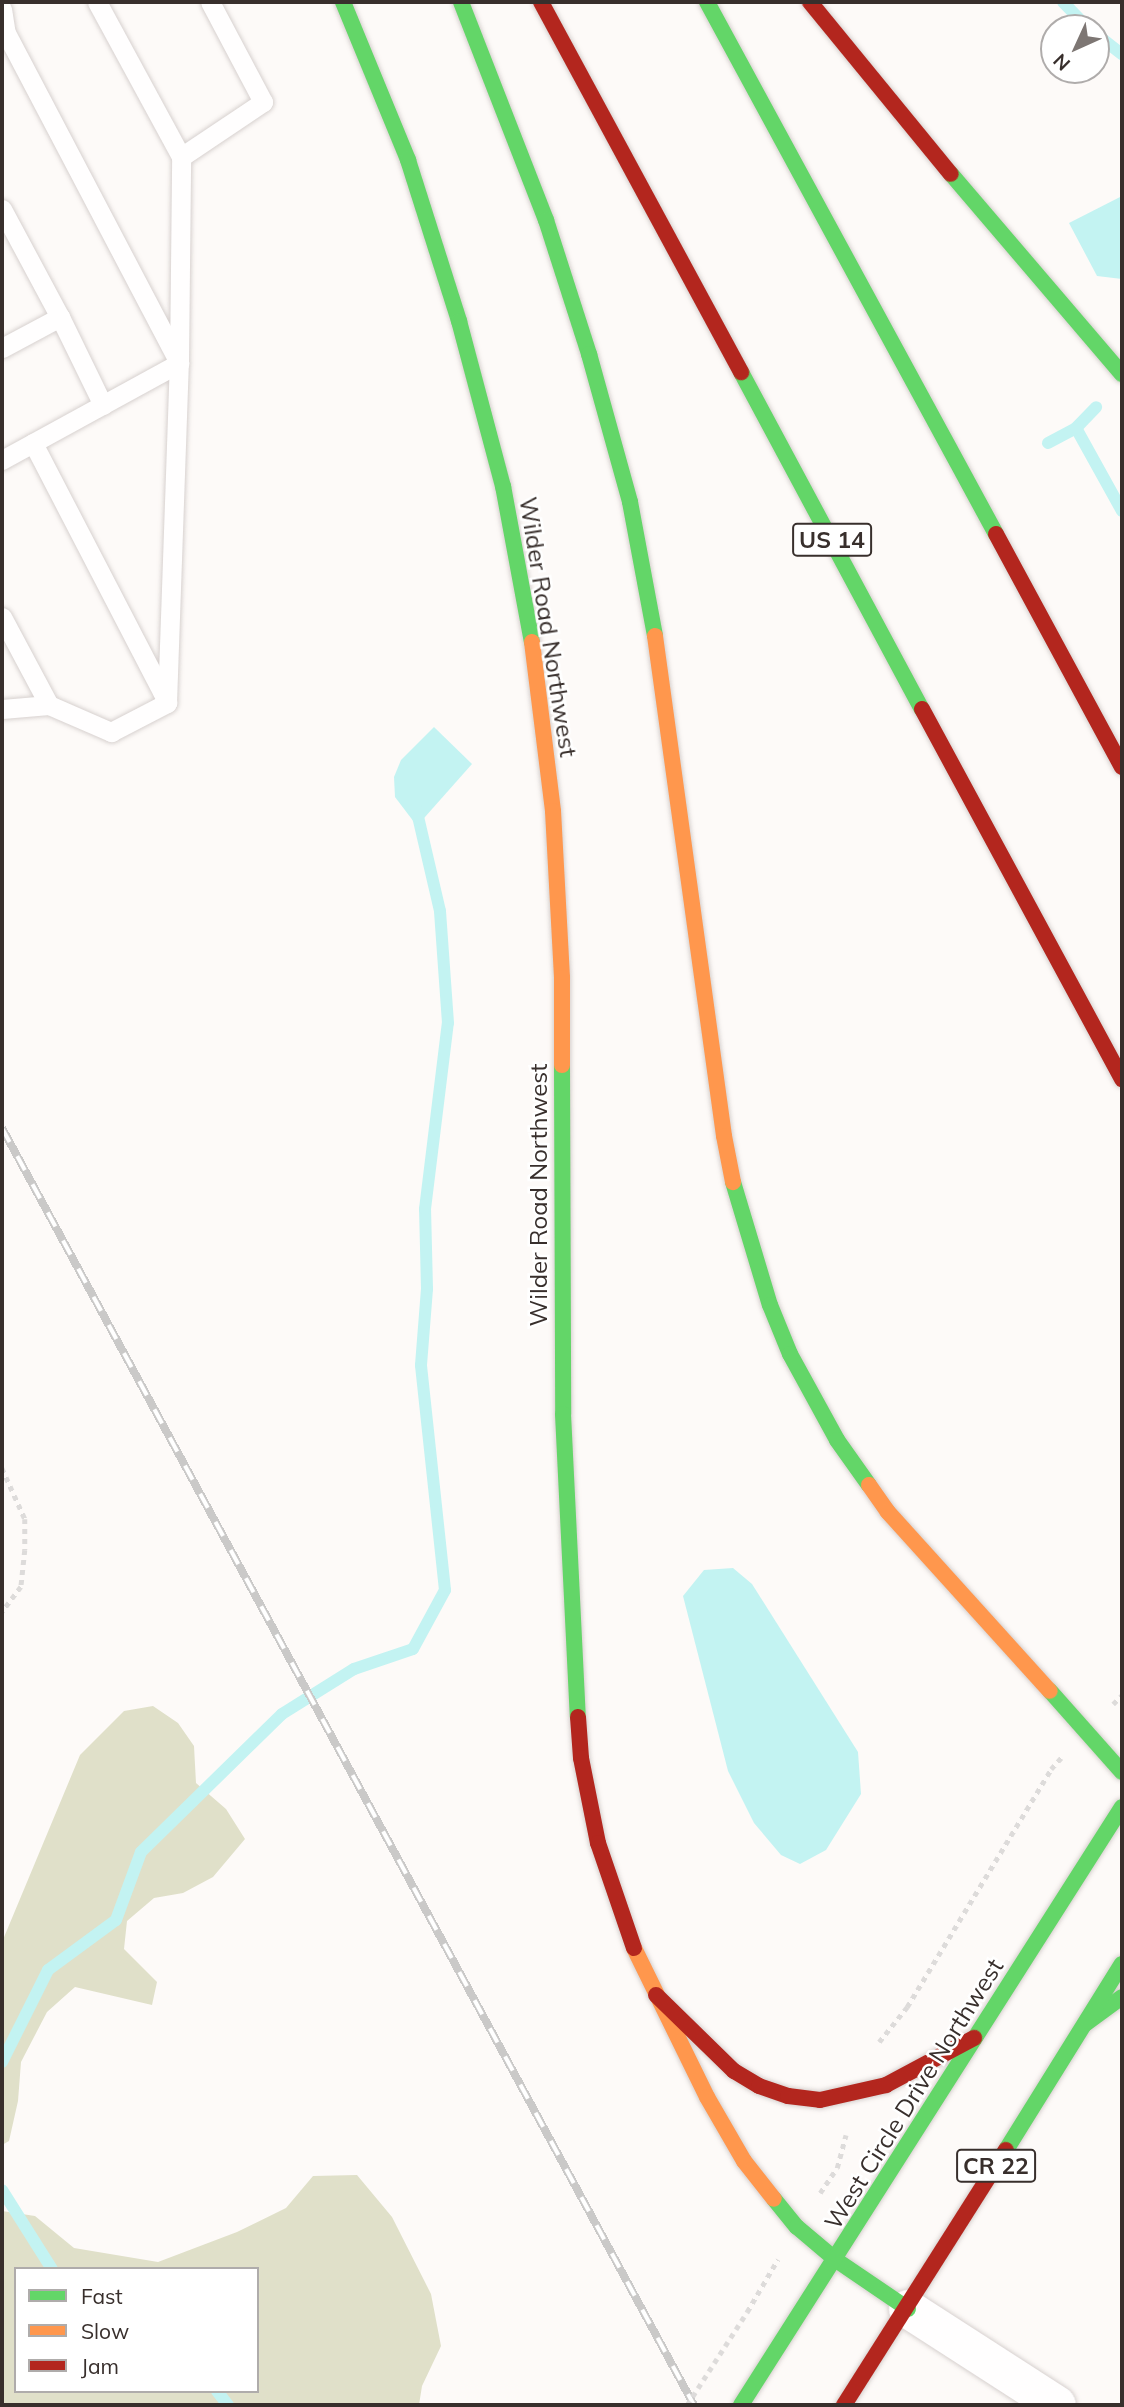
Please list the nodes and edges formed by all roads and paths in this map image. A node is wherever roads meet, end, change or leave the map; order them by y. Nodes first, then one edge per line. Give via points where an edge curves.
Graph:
1 (97, 2) edge
2 (210, 2) edge
3 (343, 2) edge
4 (461, 2) edge
5 (541, 2) edge
6 (706, 2) edge
7 (810, 2) edge
8 (2, 9) edge
9 (4, 35) edge
10 (181, 157) junction
11 (2, 209) edge
12 (60, 317) junction
13 (2, 348) edge
14 (179, 363) junction
15 (1122, 374) edge
16 (103, 405) junction
17 (33, 443) junction
18 (2, 460) edge
19 (2, 617) edge
20 (167, 703) junction
21 (49, 705) junction
22 (2, 709) edge
23 (1122, 767) edge
24 (1122, 1079) edge
25 (2, 1468) edge
26 (2, 1612) edge
27 (1122, 1695) edge
28 (1085, 1731) junction
29 (1122, 1772) edge
30 (1122, 1807) edge
31 (1122, 1964) edge
32 (656, 1995) junction
33 (1122, 1997) edge
34 (1085, 2024) junction
35 (978, 2036) junction
36 (874, 2047) dead end
37 (836, 2259) junction
38 (908, 2309) junction
39 (747, 2312) dead end
40 (687, 2405) edge
41 (741, 2405) edge
42 (844, 2405) edge
43 (1056, 2405) edge

1 - 10 lane
2 - 10 lane via 263,102
3 - 32 main road, Wilder Road Northwest via 408,160 459,321 503,486 534,653 553,811 562,978 563,1414 581,1758 598,1843 618,1907
4 - 28 main road via 546,220 630,502 664,686 724,1136 770,1305 814,1401 861,1477 921,1552
5 - 24 main road, US 14
6 - 23 main road
7 - 15 main road
8 - 9 lane
9 - 14 lane
10 - 14 lane
11 - 12 lane
12 - 13 lane
12 - 16 lane
14 - 16 lane
14 - 20 lane
16 - 17 lane
17 - 18 lane
17 - 20 lane
19 - 21 lane
20 - 21 lane via 111,732
21 - 22 lane
25 - 26 path via 25,1519 21,1587
27 - 28 path
28 - 29 main road
28 - 36 path via 1051,1769 907,2007
30 - 35 main road, West Circle Drive Northwest
31 - 34 main road, CR 22
32 - 35 main road via 734,2071 788,2096 820,2100 886,2085
32 - 37 main road, Wilder Road Northwest via 744,2161 797,2227
33 - 34 main road
34 - 38 main road, CR 22
35 - 37 main road, West Circle Drive Northwest
37 - 38 main road, Wilder Road Northwest
37 - 41 main road, West Circle Drive Northwest
38 - 42 main road, CR 22
38 - 43 street
39 - 40 path, bridge

